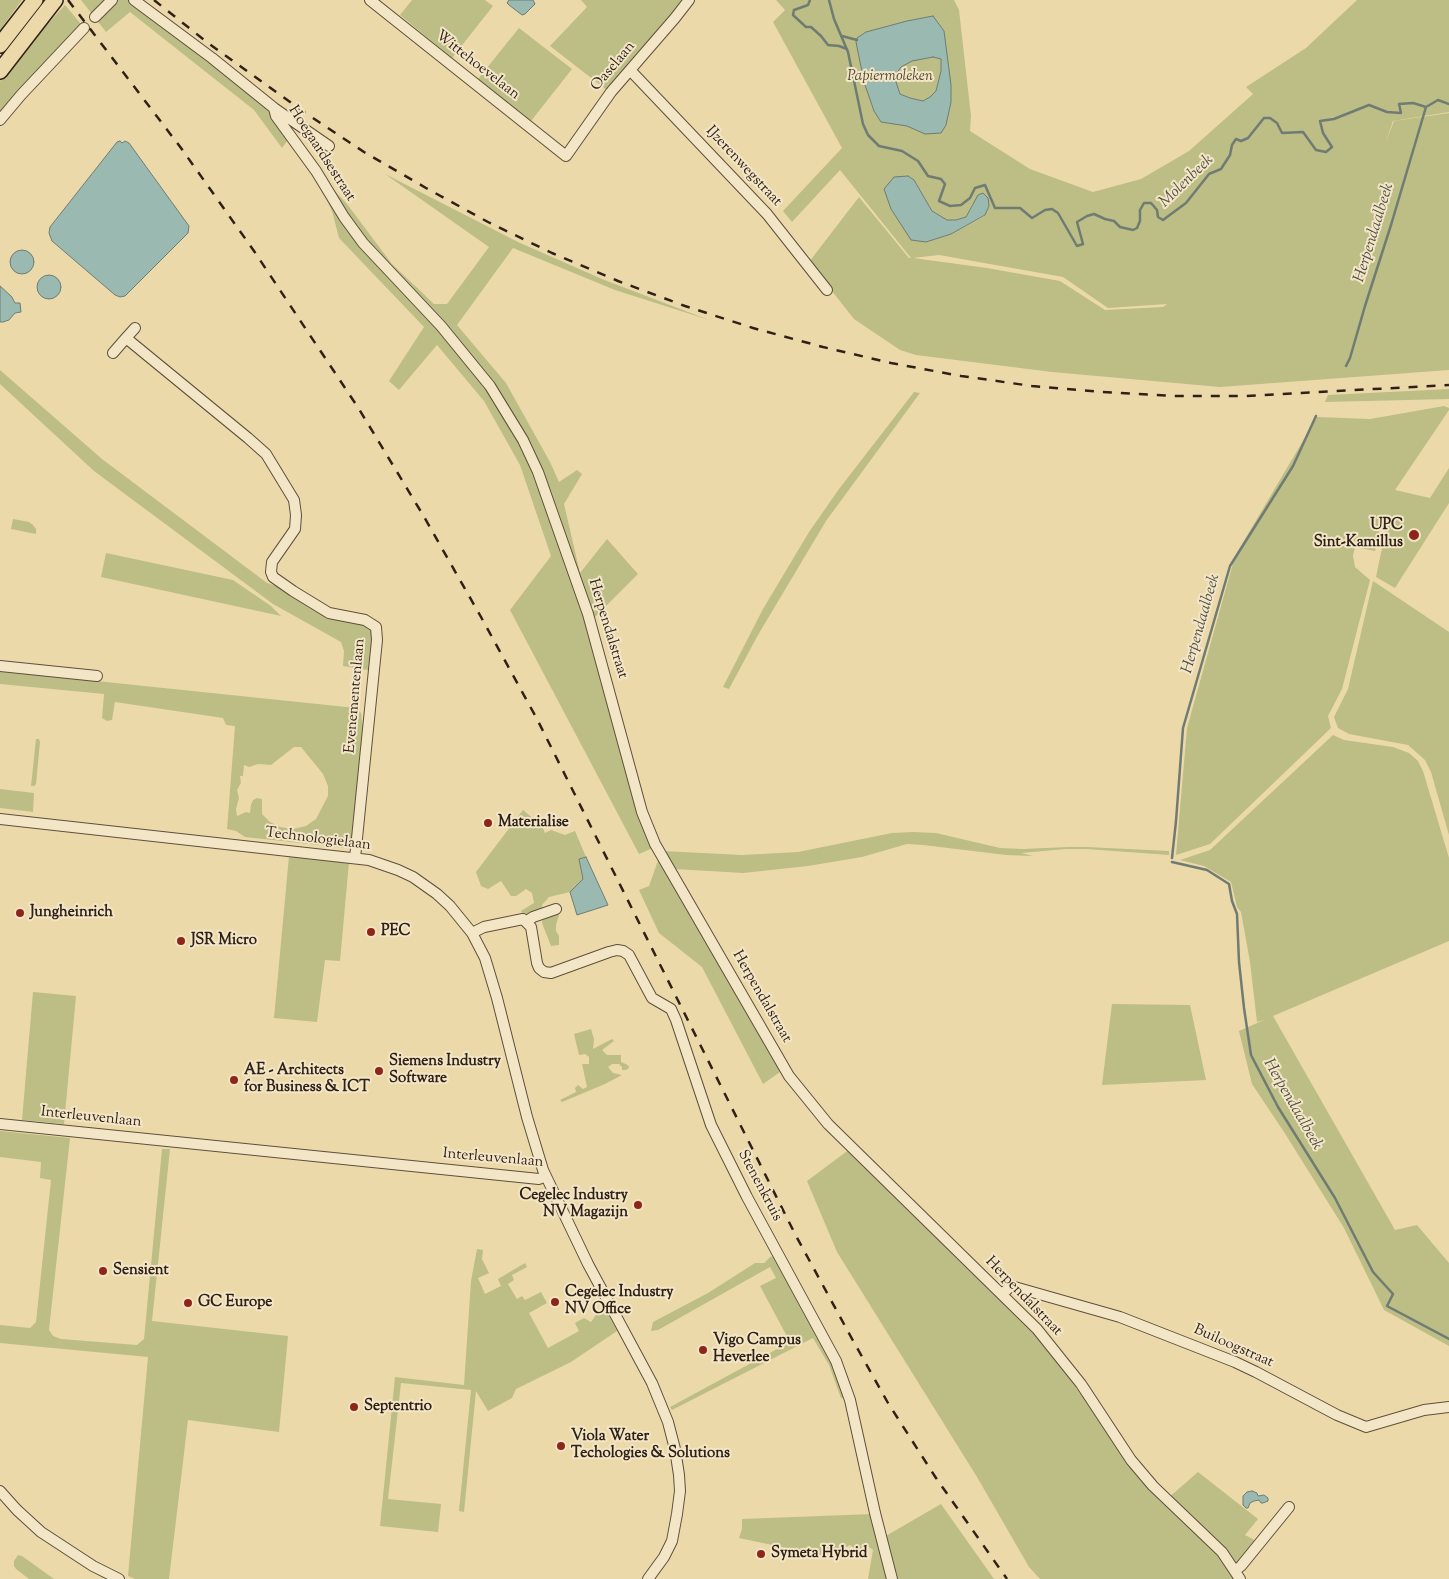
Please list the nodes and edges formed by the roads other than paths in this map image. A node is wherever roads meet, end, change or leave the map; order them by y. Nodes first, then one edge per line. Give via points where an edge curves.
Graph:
1 (35, 0) edge
2 (54, 0) edge
3 (112, 0) edge
4 (134, 0) edge
5 (370, 0) edge
6 (688, 0) edge
7 (95, 17) dead end
8 (84, 28) dead end
9 (0, 45) edge
10 (630, 70) junction
11 (0, 71) edge
12 (274, 108) junction
13 (0, 120) edge
14 (329, 146) dead end
15 (566, 156) joint
16 (827, 290) dead end
17 (441, 326) joint
18 (135, 328) dead end
19 (126, 338) junction
20 (113, 353) dead end
21 (0, 666) edge
22 (97, 676) dead end
23 (0, 819) edge
24 (355, 858) junction
25 (556, 909) dead end
26 (527, 922) junction
27 (472, 933) junction
28 (0, 1124) edge
29 (546, 1176) junction
30 (1002, 1294) junction
31 (1449, 1407) edge
32 (0, 1491) edge
33 (1290, 1507) dead end
34 (1238, 1575) edge
35 (118, 1579) edge
36 (648, 1579) edge
37 (892, 1579) edge

1 - 9 highway
2 - 11 highway
3 - 7 street
4 - 12 street, Hoegaardsestraat
5 - 15 street, Wittehoevelaan
6 - 10 street, Oaselaan
8 - 13 street
10 - 15 street, Oaselaan
10 - 16 street, IJzerenwegstraat via 767,214
12 - 14 street
12 - 17 street, Hoegaardsestraat via 276,116 363,243
17 - 30 street, Herpendalstraat via 490,386 533,459 588,614 642,812 652,836 789,1076 834,1130
18 - 19 street
19 - 20 street
19 - 24 street, Evenementenlaan via 266,454 294,500 296,515 295,529 272,562 274,577 329,613 365,620 376,627
21 - 22 street
23 - 24 street, Technologielaan
24 - 27 street, Technologielaan via 383,864 413,877 450,906
25 - 26 street
26 - 27 street via 517,919
26 - 37 street, Stenenkruis via 531,927 537,963 544,972 551,973 617,950 628,955 652,998 668,1006 674,1015 710,1125 836,1361 850,1400
27 - 29 street, Technologielaan via 485,958
28 - 29 street, Interleuvenlaan via 539,1179
29 - 36 street, Interleuvenlaan via 588,1264 652,1383 675,1449 680,1491 672,1541
30 - 31 street, Builoogstraat via 1012,1286 1120,1317 1235,1362 1366,1427 1424,1410
30 - 34 street, Herpendalstraat via 1037,1329 1081,1384 1140,1472 1222,1552
32 - 35 street via 41,1532
33 - 34 street, Herpendalstraat via 1241,1566

